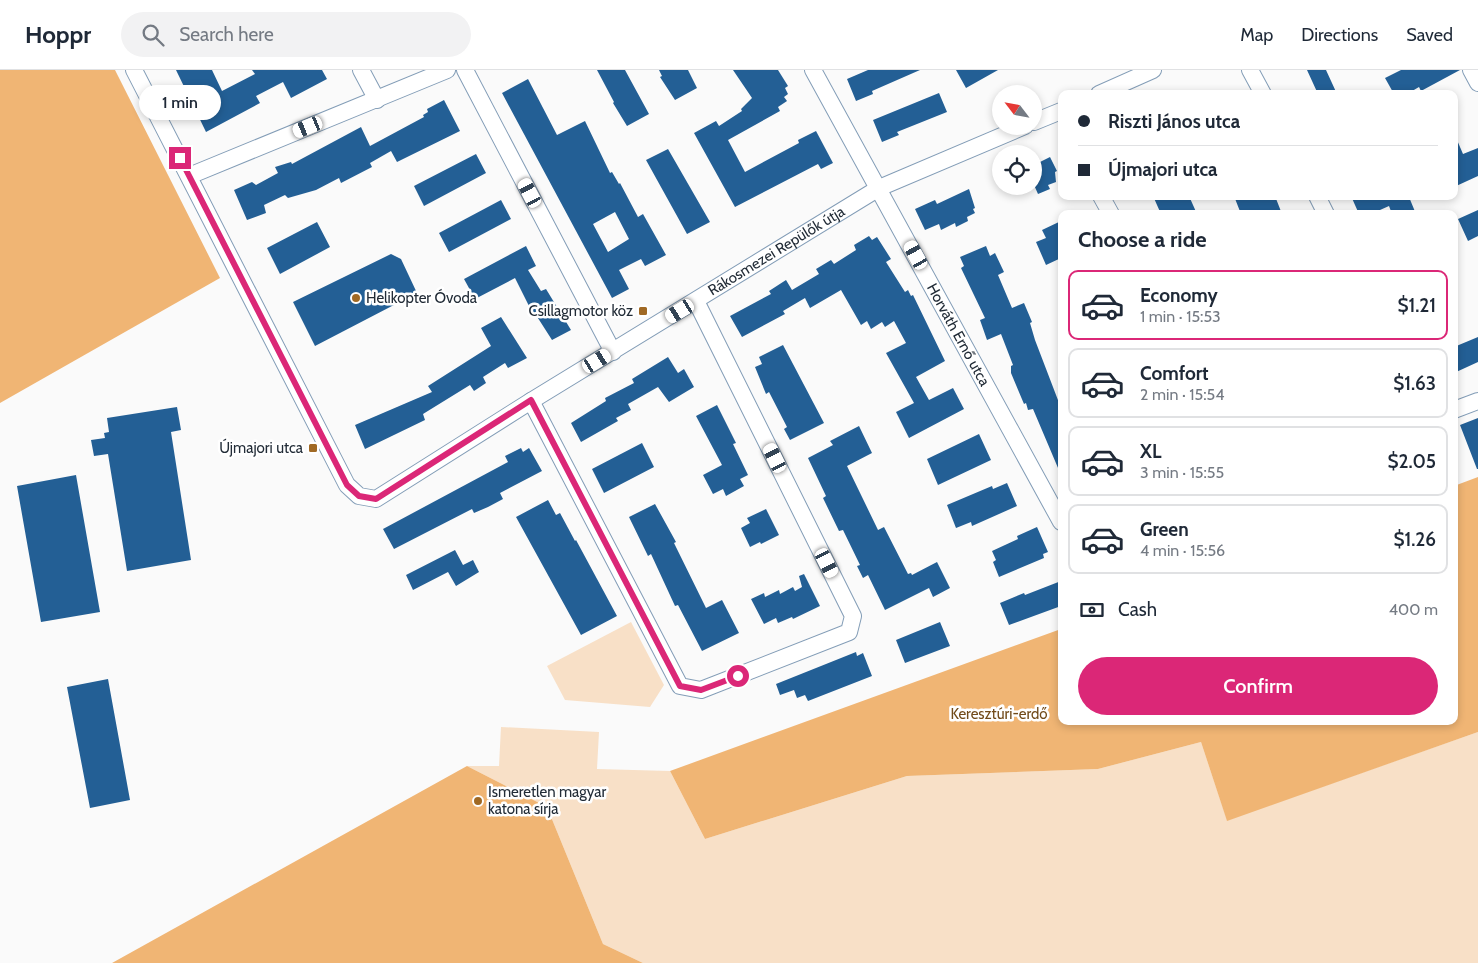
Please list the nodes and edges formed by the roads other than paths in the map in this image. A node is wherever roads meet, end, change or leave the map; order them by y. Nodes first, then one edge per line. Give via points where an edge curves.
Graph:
1 (134, 70) edge
2 (361, 70) edge
3 (447, 70) edge
4 (465, 70) edge
5 (813, 70) edge
6 (1250, 70) edge
7 (1471, 70) edge
8 (1143, 72) edge
9 (1478, 83) edge
10 (1107, 90) edge
11 (1260, 90) edge
12 (377, 100) junction
13 (1058, 116) edge
14 (1042, 120) edge
15 (1003, 135) edge
16 (189, 176) junction
17 (879, 188) junction
18 (696, 301) junction
19 (613, 352) junction
20 (531, 400) junction
21 (1478, 401) edge
22 (1458, 408) edge
23 (1058, 516) edge

1 - 16 street
2 - 12 street
3 - 12 street
4 - 19 street
5 - 17 street, Horváth Ernő utca
6 - 11 street
7 - 9 street
8 - 10 street
12 - 16 street
13 - 14 street
15 - 17 street, Rákosmezei Repülők útja
16 - 20 street, Rákosmezei Repülők útja via 347,485 359,496 376,499
17 - 18 street, Rákosmezei Repülők útja
17 - 23 street, Horváth Ernő utca
18 - 19 street, Rákosmezei Repülők útja
18 - 20 street via 853,616 848,632 701,690 680,686
19 - 20 street, Rákosmezei Repülők útja
21 - 22 street

